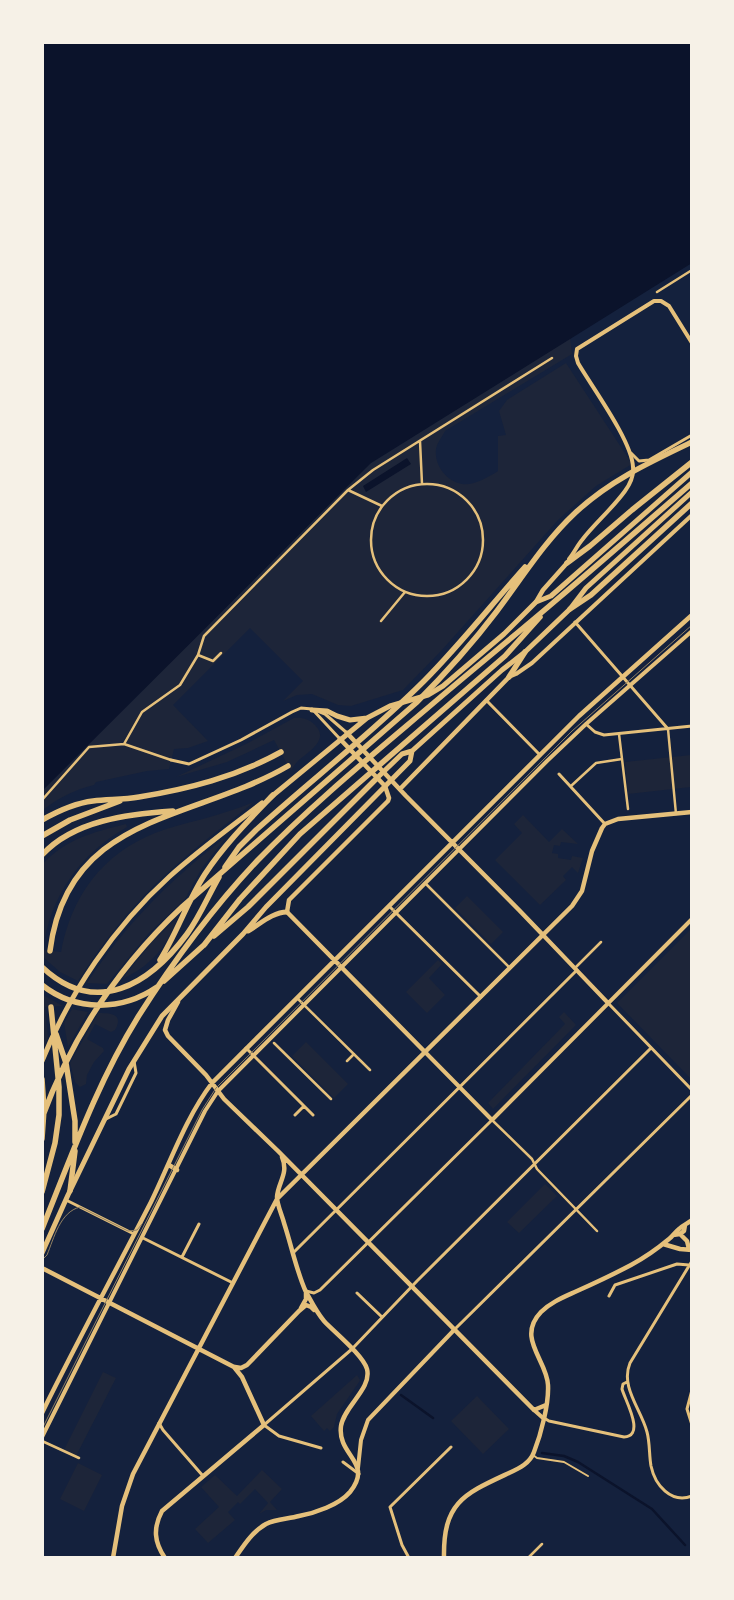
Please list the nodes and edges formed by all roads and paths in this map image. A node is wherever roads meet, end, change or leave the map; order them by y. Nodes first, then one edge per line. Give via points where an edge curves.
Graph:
1 (692, 270) edge
2 (658, 292) dead end
3 (692, 343) edge
4 (552, 358) dead end
5 (692, 435) edge
6 (420, 441) junction
7 (692, 442) edge
8 (631, 453) junction
9 (692, 462) edge
10 (692, 472) edge
11 (692, 483) edge
12 (422, 484) junction
13 (348, 490) junction
14 (692, 492) edge
15 (692, 504) edge
16 (382, 506) junction
17 (692, 515) edge
18 (686, 521) junction
19 (692, 523) edge
20 (538, 553) junction
21 (567, 563) junction
22 (405, 592) junction
23 (536, 602) junction
24 (553, 603) junction
25 (570, 609) junction
26 (692, 615) edge
27 (382, 621) dead end
28 (575, 622) junction
29 (692, 631) edge
30 (525, 652) junction
31 (221, 653) dead end
32 (198, 655) junction
33 (509, 677) junction
34 (623, 677) junction
35 (630, 685) junction
36 (486, 700) junction
37 (312, 710) junction
38 (367, 718) junction
39 (586, 724) junction
40 (692, 726) edge
41 (668, 729) junction
42 (346, 734) junction
43 (619, 734) junction
44 (340, 739) junction
45 (124, 744) junction
46 (412, 751) junction
47 (281, 752) dead end
48 (540, 754) junction
49 (171, 760) joint
50 (622, 760) junction
51 (288, 766) dead end
52 (383, 772) junction
53 (559, 774) dead end
54 (377, 778) junction
55 (391, 780) junction
56 (385, 786) junction
57 (570, 786) junction
58 (400, 789) junction
59 (273, 795) junction
60 (42, 800) edge
61 (125, 800) junction
62 (628, 809) dead end
63 (177, 811) junction
64 (692, 812) edge
65 (676, 814) junction
66 (42, 820) edge
67 (605, 824) junction
68 (42, 836) edge
69 (452, 843) junction
70 (459, 849) junction
71 (42, 854) edge
72 (425, 883) junction
73 (389, 906) junction
74 (287, 912) junction
75 (396, 912) junction
76 (692, 918) edge
77 (243, 934) junction
78 (542, 935) junction
79 (601, 942) dead end
80 (204, 945) junction
81 (50, 951) dead end
82 (335, 960) junction
83 (156, 966) junction
84 (42, 967) edge
85 (342, 967) junction
86 (510, 968) junction
87 (576, 969) junction
88 (42, 985) edge
89 (481, 997) junction
90 (297, 998) junction
91 (178, 1001) junction
92 (608, 1003) junction
93 (304, 1004) junction
94 (51, 1007) dead end
95 (52, 1025) junction
96 (274, 1043) dead end
97 (246, 1048) junction
98 (651, 1048) junction
99 (425, 1052) junction
100 (354, 1054) junction
101 (253, 1055) junction
102 (134, 1060) junction
103 (347, 1061) dead end
104 (42, 1062) edge
105 (370, 1070) dead end
106 (42, 1079) edge
107 (212, 1083) junction
108 (458, 1086) junction
109 (692, 1090) edge
110 (218, 1091) junction
111 (692, 1095) edge
112 (331, 1100) dead end
113 (304, 1106) junction
114 (295, 1115) dead end
115 (313, 1115) dead end
116 (42, 1118) edge
117 (492, 1120) junction
118 (104, 1121) junction
119 (42, 1139) edge
120 (278, 1151) junction
121 (534, 1164) junction
122 (169, 1165) junction
123 (177, 1170) junction
124 (302, 1175) junction
125 (70, 1191) junction
126 (42, 1192) edge
127 (277, 1199) junction
128 (66, 1200) junction
129 (576, 1209) junction
130 (336, 1210) junction
131 (692, 1220) edge
132 (199, 1224) dead end
133 (685, 1225) junction
134 (42, 1229) edge
135 (597, 1231) dead end
136 (134, 1234) junction
137 (680, 1234) junction
138 (673, 1236) junction
139 (143, 1238) junction
140 (368, 1242) junction
141 (664, 1244) junction
142 (690, 1249) edge
143 (294, 1252) junction
144 (42, 1253) edge
145 (182, 1257) junction
146 (690, 1263) edge
147 (42, 1268) edge
148 (233, 1283) junction
149 (412, 1286) junction
150 (305, 1290) junction
151 (357, 1293) dead end
152 (610, 1296) dead end
153 (100, 1297) junction
154 (110, 1302) junction
155 (299, 1311) junction
156 (382, 1317) junction
157 (322, 1319) junction
158 (455, 1329) junction
159 (352, 1348) junction
160 (198, 1349) junction
161 (234, 1367) junction
162 (627, 1382) junction
163 (692, 1390) edge
164 (546, 1405) junction
165 (534, 1410) junction
166 (42, 1413) edge
167 (543, 1418) junction
168 (159, 1423) junction
169 (264, 1424) junction
170 (692, 1425) edge
171 (42, 1436) edge
172 (42, 1441) edge
173 (451, 1447) dead end
174 (321, 1448) dead end
175 (532, 1456) junction
176 (79, 1458) dead end
177 (343, 1462) dead end
178 (358, 1468) junction
179 (359, 1474) junction
180 (203, 1476) junction
181 (588, 1476) dead end
182 (692, 1496) edge
183 (542, 1544) dead end
184 (113, 1558) edge
185 (165, 1558) edge
186 (236, 1558) edge
187 (409, 1558) edge
188 (444, 1558) edge
189 (528, 1558) edge

1 - 2 street
3 - 8 street via 668,306 654,301 577,349 578,363
4 - 6 street
5 - 8 street via 649,460 639,461
6 - 12 street
6 - 13 street
7 - 20 highway via 636,469 602,492 575,513
8 - 21 street via 633,472 626,490 583,539
9 - 21 highway
10 - 23 main road via 551,596
11 - 24 highway
12 - 16 street via 400,491
12 - 22 street via 447,487 468,501 480,524 482,551 471,575 452,590 429,596
13 - 16 street
13 - 32 street via 204,636
14 - 25 main road via 586,588
15 - 25 highway via 591,595
16 - 22 street via 371,531 373,558 386,580
17 - 18 street
18 - 19 street
18 - 28 street
20 - 83 highway via 424,681 239,847 188,933
20 - 116 highway via 474,640 416,703 183,906 142,948 84,1027
21 - 23 main road
22 - 27 street
23 - 38 main road via 443,686
24 - 80 highway via 505,656 317,818 240,898
24 - 134 highway via 312,808 258,861 208,918 157,988 122,1046 91,1107
25 - 30 main road
26 - 34 main road
28 - 33 street via 532,663
28 - 34 street
29 - 35 street
30 - 33 highway
30 - 46 main road
31 - 32 street via 213,661
32 - 45 street via 180,685 142,712
33 - 36 main road
34 - 35 street
34 - 48 main road
35 - 39 street
35 - 41 street
36 - 48 street
36 - 58 main road
37 - 38 main road via 327,711 350,720
37 - 42 street via 325,714
37 - 44 street
37 - 49 street via 301,708 189,764
38 - 42 main road
39 - 43 street via 599,734
39 - 70 street
40 - 41 street
41 - 43 street
41 - 65 street
42 - 44 main road
42 - 52 main road
43 - 50 street
44 - 54 main road
44 - 59 main road
45 - 49 street
45 - 60 street via 89,747
46 - 52 main road via 402,754
46 - 55 main road via 410,761
47 - 61 highway via 255,766 210,782
48 - 69 main road
50 - 57 street via 596,763
50 - 62 street
51 - 63 highway via 255,783
52 - 54 main road
52 - 55 main road
53 - 57 street
54 - 56 main road
54 - 80 highway via 248,907
55 - 56 main road
55 - 58 main road
56 - 74 main road via 388,802 289,900
56 - 77 main road
57 - 67 street
58 - 69 main road
59 - 83 highway via 213,862
59 - 104 main road via 204,848 152,894 106,947 67,1009
61 - 66 highway via 77,804
61 - 68 highway via 70,820
63 - 71 highway via 138,814 93,824 60,840
63 - 81 highway via 118,839 85,867 62,904
64 - 65 main road
65 - 67 main road via 618,819
67 - 78 main road via 592,851 582,891 572,906
69 - 70 main road
69 - 73 main road
70 - 72 street
70 - 78 main road
72 - 75 street
72 - 86 street
73 - 75 street
73 - 82 main road
74 - 77 main road via 280,912
74 - 82 main road
75 - 85 street
75 - 89 street
76 - 92 street
77 - 91 main road
78 - 86 main road
78 - 87 street
79 - 87 street
80 - 88 highway via 162,983 122,1003 83,1004 59,996
82 - 85 main road
82 - 90 main road
83 - 84 highway via 144,978 127,987 103,992 72,986
85 - 93 street
85 - 99 main road
86 - 89 main road
87 - 92 street
87 - 108 street
89 - 99 main road
90 - 93 street
90 - 97 main road
91 - 102 main road via 162,1016
91 - 107 main road via 165,1030
92 - 98 street
92 - 117 street
93 - 100 street
93 - 101 street
94 - 95 highway
95 - 125 highway via 66,1063 75,1121 75,1164
95 - 126 highway via 60,1101 58,1129
96 - 112 street
97 - 101 street
97 - 107 main road
98 - 109 street
98 - 121 street
99 - 108 street
99 - 124 main road
100 - 103 street
100 - 105 street
101 - 110 street
101 - 113 street
102 - 118 main road
102 - 118 street via 136,1073 116,1114
106 - 119 highway
107 - 110 main road
107 - 122 main road
108 - 117 street
108 - 130 street
110 - 120 main road
110 - 123 street
111 - 129 street
113 - 114 street
113 - 115 street
117 - 121 street
117 - 140 street
118 - 125 main road
120 - 124 main road
120 - 127 main road via 284,1173
121 - 129 street
121 - 149 street
122 - 123 main road
122 - 136 main road
123 - 139 street
124 - 127 main road
124 - 130 main road
125 - 128 main road
127 - 143 main road
127 - 148 main road
128 - 136 street
128 - 144 main road
129 - 135 street
129 - 158 street
130 - 140 main road
130 - 143 street
131 - 133 main road
132 - 145 street
133 - 137 main road
133 - 138 main road
136 - 139 lane
136 - 153 main road
137 - 138 main road
137 - 142 main road
138 - 141 main road
139 - 145 street
139 - 154 street
140 - 149 main road
140 - 150 street via 320,1290 314,1293
141 - 142 main road
141 - 164 main road via 632,1265 550,1304 538,1315 531,1338 547,1379
143 - 150 main road
145 - 148 street
146 - 152 street via 677,1264 615,1285
146 - 162 street via 630,1363
147 - 153 main road
148 - 160 main road
149 - 156 street
149 - 158 main road
150 - 155 main road via 304,1303
150 - 157 main road
151 - 156 street
153 - 154 main road
153 - 166 main road
154 - 160 main road
154 - 171 street
155 - 157 main road via 308,1305
155 - 161 main road via 246,1366
156 - 159 street
157 - 159 main road
158 - 165 main road
158 - 178 street via 368,1420 360,1440
159 - 169 street
159 - 178 main road via 365,1364 367,1374 364,1387 343,1418 341,1436
160 - 161 main road
160 - 168 main road
161 - 169 main road
162 - 167 street via 622,1389 635,1427 629,1437
162 - 182 street via 646,1430 656,1478 671,1496
163 - 170 street via 687,1409
164 - 165 main road
164 - 167 main road
165 - 167 street
167 - 175 main road
168 - 180 street
168 - 184 main road via 126,1490
169 - 174 street via 279,1436
169 - 180 main road
172 - 176 street
173 - 187 street via 390,1507
175 - 181 lane via 564,1462
175 - 188 main road via 521,1467 475,1489 456,1505 446,1531
177 - 179 street
178 - 179 main road
179 - 186 main road via 358,1480 340,1500 311,1513 267,1523 252,1534
180 - 185 main road via 165,1508 158,1518 155,1536
183 - 189 street

